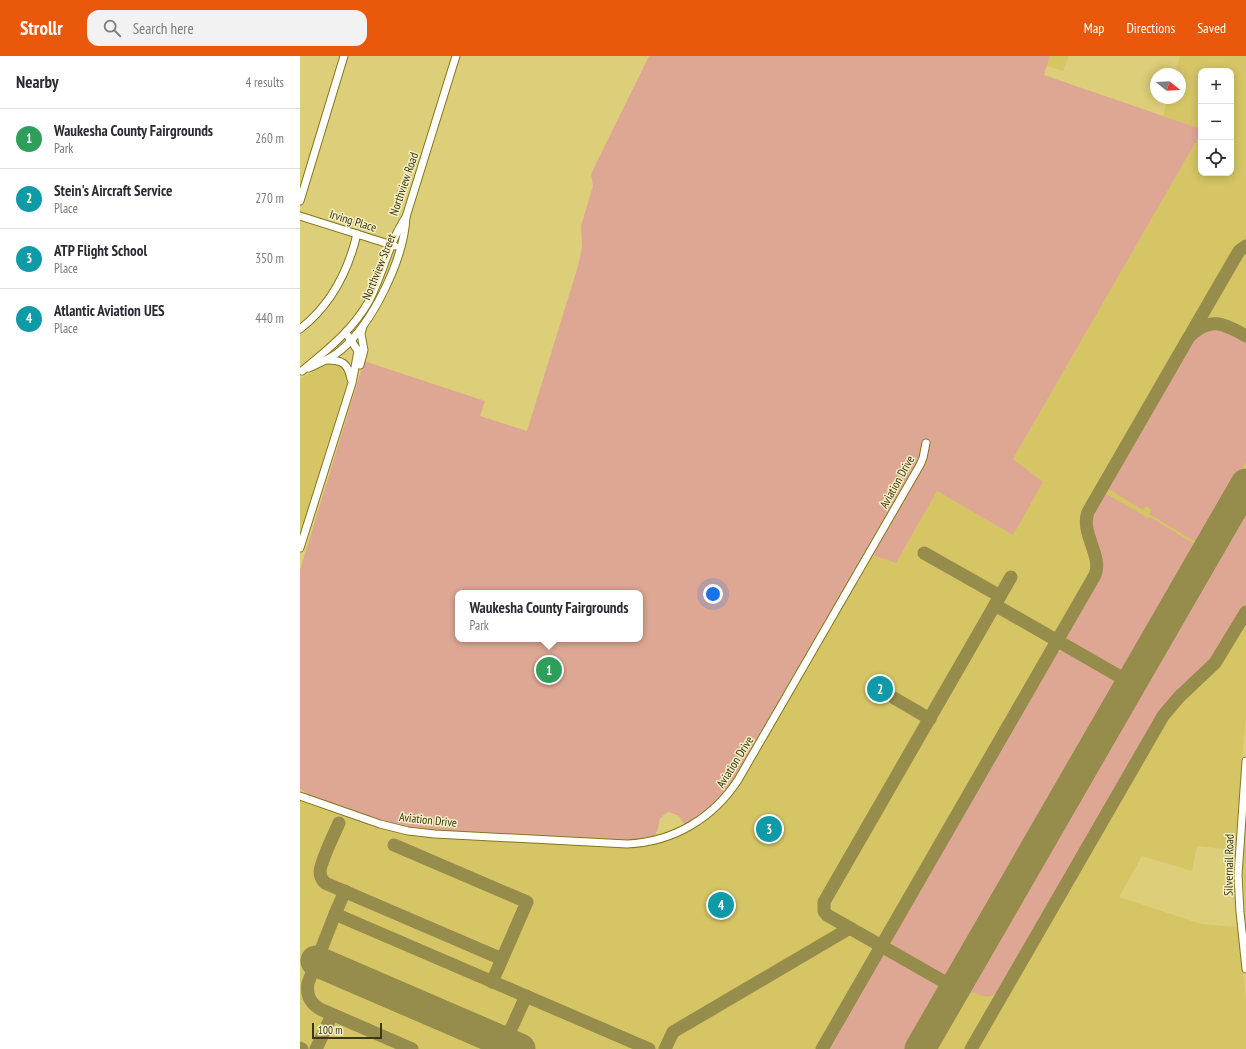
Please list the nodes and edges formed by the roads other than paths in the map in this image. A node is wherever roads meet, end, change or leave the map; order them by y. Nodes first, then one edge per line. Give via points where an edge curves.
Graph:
1 (344, 56) edge
2 (456, 56) edge
3 (300, 201) edge
4 (300, 216) edge
5 (406, 217) junction
6 (357, 234) junction
7 (392, 245) junction
8 (400, 247) junction
9 (364, 324) junction
10 (300, 329) edge
11 (346, 333) junction
12 (352, 339) junction
13 (362, 356) junction
14 (327, 360) junction
15 (301, 371) edge
16 (352, 383) junction
17 (926, 443) dead end
18 (300, 548) edge
19 (1246, 761) edge
20 (300, 794) edge
21 (1246, 969) edge

1 - 3 street
2 - 5 street, Northview Road
4 - 6 street, Irving Place
5 - 7 street, Northview Road
5 - 8 street, Northview Street via 406,230
6 - 7 street, Irving Place
6 - 10 street via 350,259 337,288 320,311
7 - 8 street, Irving Place
7 - 11 street, Northview Road via 369,300
8 - 9 street, Northview Street via 383,292
9 - 12 street, Northview Street
9 - 13 street via 361,334 364,347
11 - 12 street
11 - 15 street, Northview Road
12 - 13 street via 360,345
12 - 14 street, Northview Street
12 - 16 street via 358,351
13 - 16 street
14 - 15 street, Northview Street
14 - 16 street via 344,364 349,369
16 - 18 street
17 - 20 street, Aviation Drive via 920,465 738,780 710,813 688,828 660,838 627,844 435,834 380,824 310,800
19 - 21 street, Silvernail Road via 1238,880

